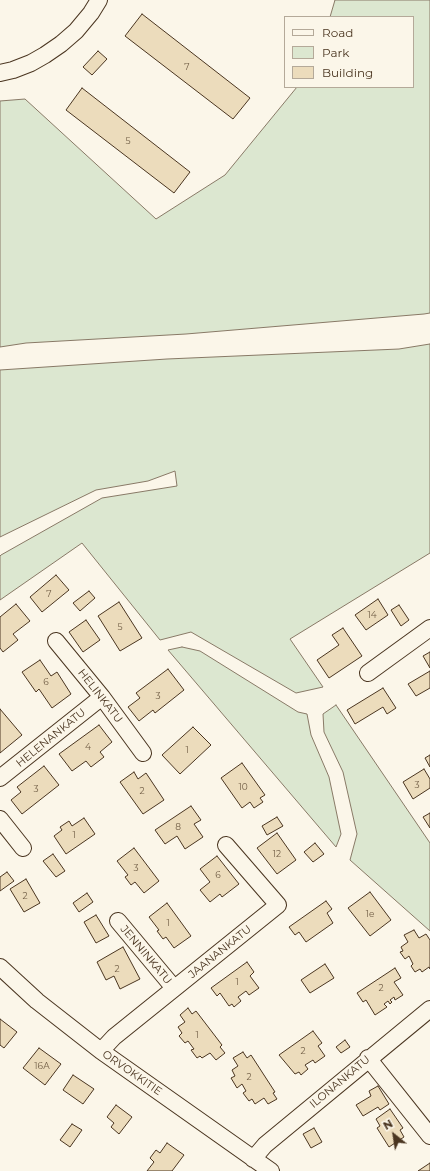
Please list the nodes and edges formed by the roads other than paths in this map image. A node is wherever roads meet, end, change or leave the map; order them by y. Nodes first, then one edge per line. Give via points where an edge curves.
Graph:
1 (99, 0) edge
2 (0, 73) edge
3 (430, 628) edge
4 (56, 641) dead end
5 (368, 673) dead end
6 (102, 697) junction
7 (143, 753) dead end
8 (0, 778) edge
9 (0, 819) edge
10 (226, 845) dead end
11 (23, 848) dead end
12 (118, 921) dead end
13 (0, 967) edge
14 (174, 988) junction
15 (430, 1009) edge
16 (100, 1051) junction
17 (368, 1058) junction
18 (430, 1136) edge
19 (254, 1158) junction
20 (270, 1171) edge

1 - 2 street via 76,31 61,44 31,63
3 - 5 street
4 - 6 street, HELINKATU
6 - 7 street, HELINKATU
6 - 8 street, HELENANKATU
9 - 11 street
10 - 14 street, JAANANKATU via 278,905
12 - 14 street, JENNINKATU
13 - 16 street, ORVOKKITIE via 37,1001
14 - 16 street, JAANANKATU
15 - 17 street, ILONANKATU
16 - 19 street, ORVOKKITIE
17 - 18 street
17 - 19 street, ILONANKATU via 264,1145
19 - 20 street, ORVOKKITIE

